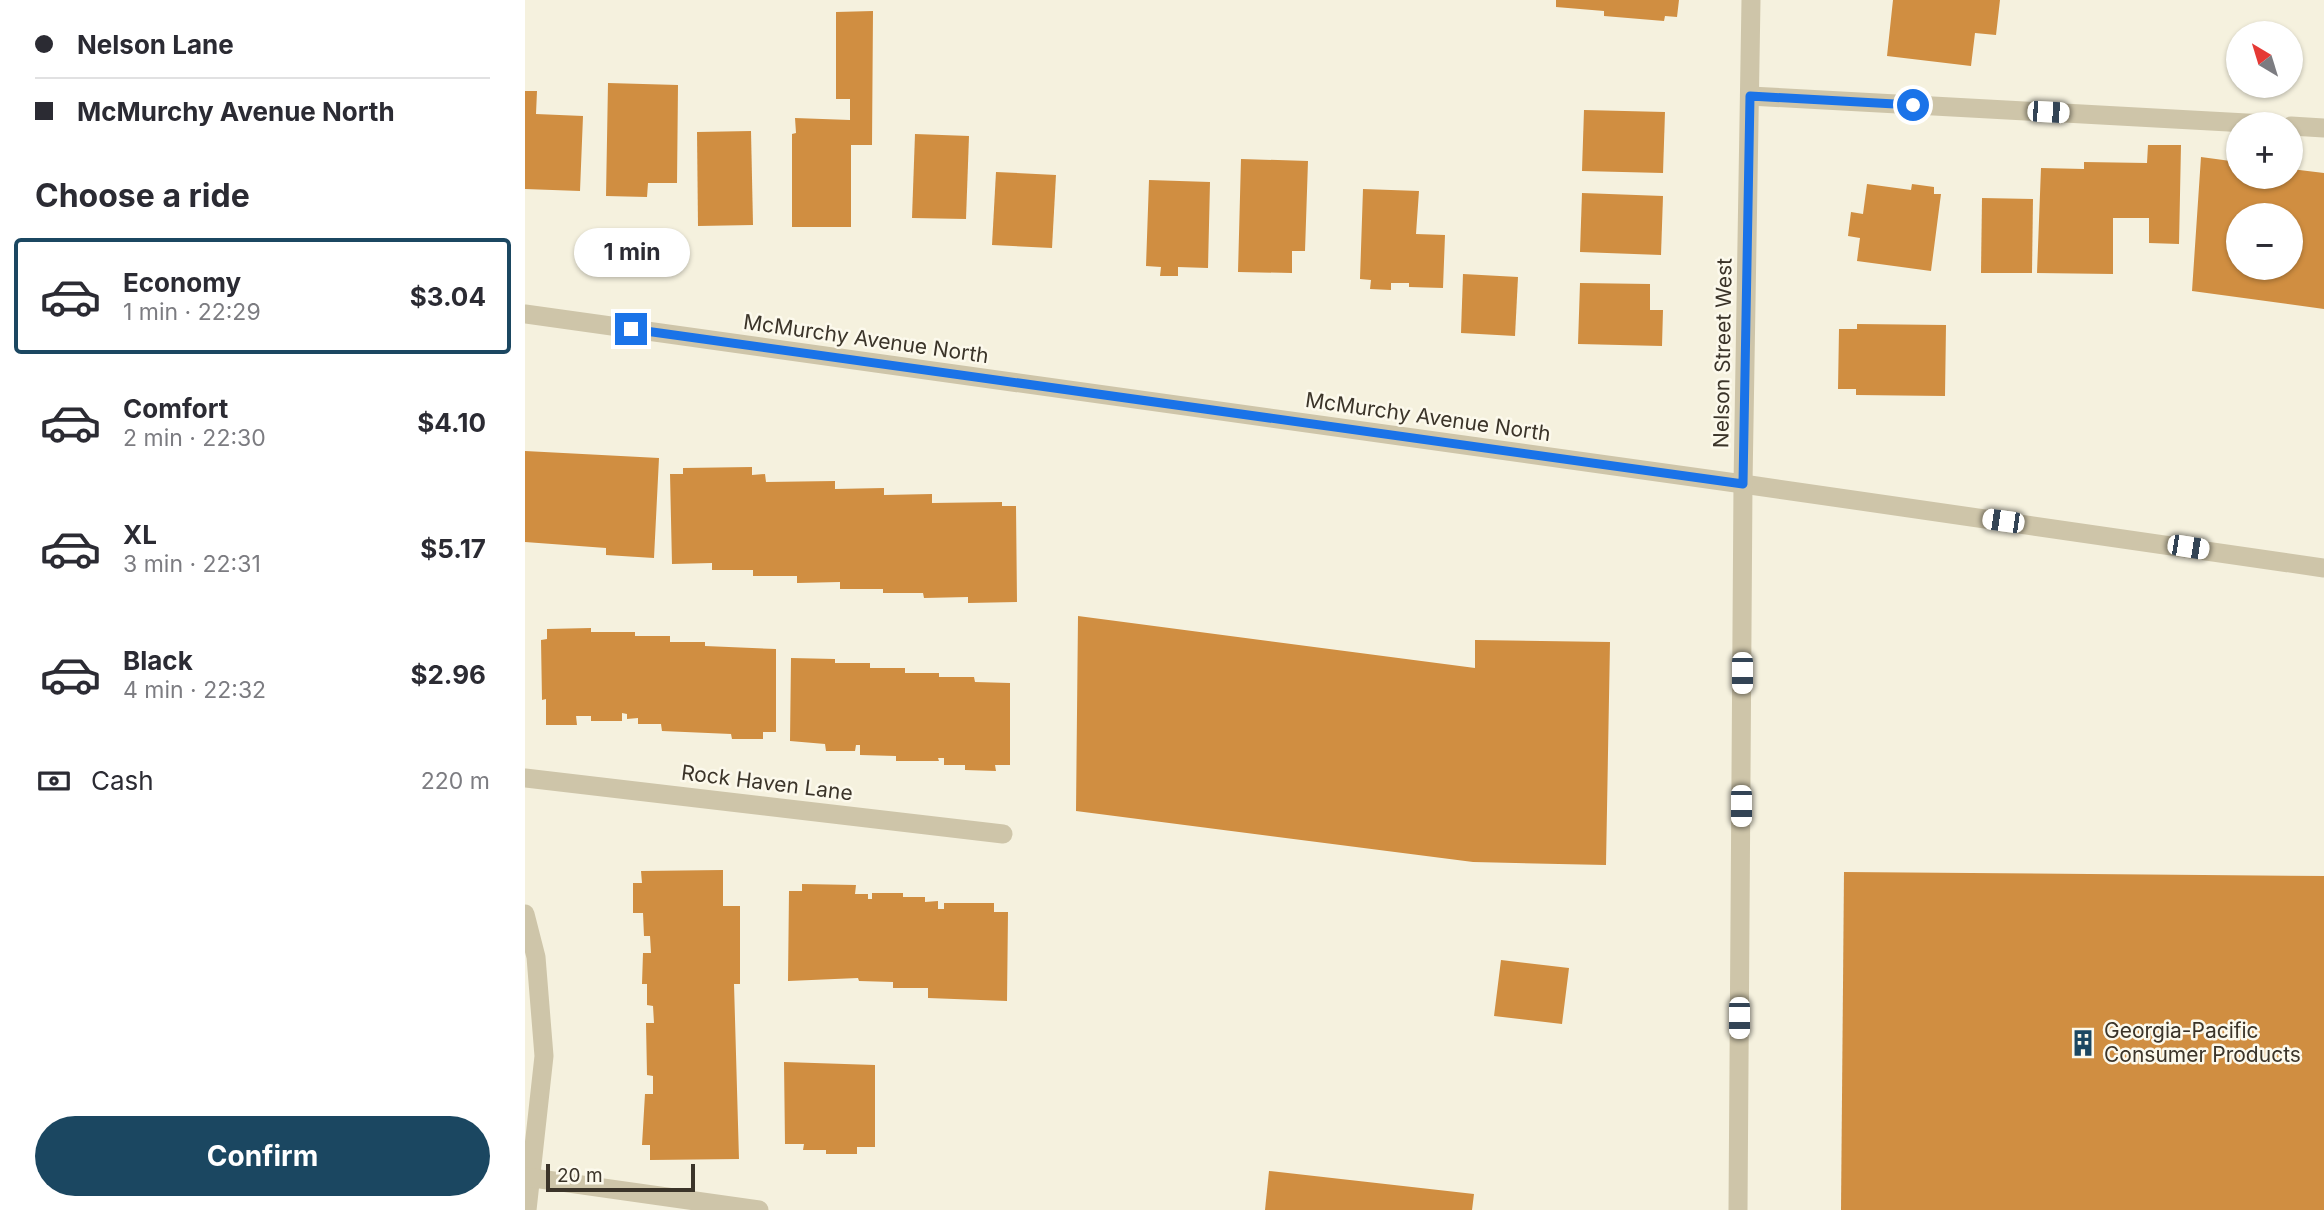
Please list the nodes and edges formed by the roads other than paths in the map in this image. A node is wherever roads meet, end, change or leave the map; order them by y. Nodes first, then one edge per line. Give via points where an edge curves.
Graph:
1 (1751, 0) edge
2 (1750, 96) junction
3 (2226, 122) edge
4 (2303, 127) edge
5 (2324, 128) edge
6 (525, 314) edge
7 (1743, 484) junction
8 (2324, 568) edge
9 (525, 778) edge
10 (1003, 834) dead end
11 (525, 914) edge
12 (529, 1177) edge
13 (527, 1210) edge
14 (759, 1210) edge
15 (1738, 1210) edge

1 - 2 street, Nelson Street West
2 - 3 street
2 - 7 street, Nelson Street West
4 - 5 street
6 - 7 street, McMurchy Avenue North
7 - 8 street, McMurchy Avenue North
7 - 15 street, Nelson Street West
9 - 10 street, Rock Haven Lane
11 - 12 street via 536,957 544,1056
12 - 13 street
12 - 14 street

